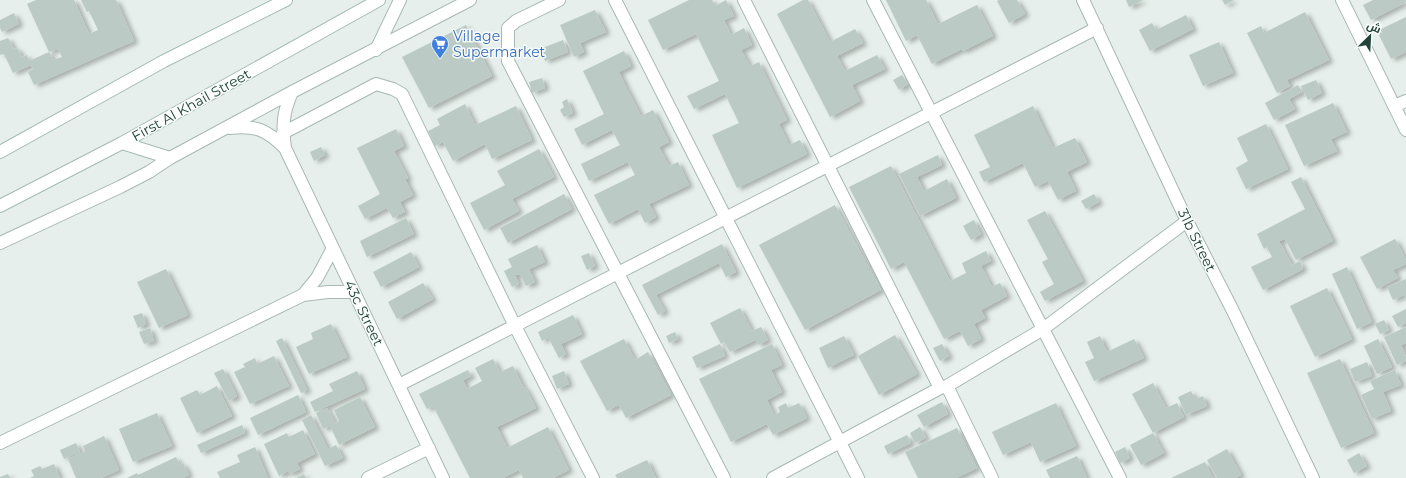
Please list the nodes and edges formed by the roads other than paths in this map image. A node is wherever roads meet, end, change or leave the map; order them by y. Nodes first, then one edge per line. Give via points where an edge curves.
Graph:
1 (286, 0) edge
2 (379, 0) edge
3 (400, 0) edge
4 (470, 0) edge
5 (559, 0) edge
6 (615, 0) edge
7 (744, 0) edge
8 (873, 0) edge
9 (1083, 0) edge
10 (1342, 0) edge
11 (1097, 28) junction
12 (376, 50) junction
13 (292, 92) junction
14 (1406, 100) edge
15 (1394, 106) junction
16 (931, 112) junction
17 (226, 128) junction
18 (1406, 130) edge
19 (283, 133) junction
20 (122, 143) junction
21 (3, 148) edge
22 (285, 148) junction
23 (170, 158) junction
24 (827, 166) junction
25 (0, 206) edge
26 (725, 218) junction
27 (1187, 221) junction
28 (0, 243) edge
29 (333, 248) junction
30 (618, 273) junction
31 (354, 292) junction
32 (303, 295) junction
33 (515, 326) junction
34 (1043, 329) junction
35 (399, 385) junction
36 (944, 387) junction
37 (840, 442) junction
38 (0, 443) edge
39 (429, 448) junction
40 (368, 478) edge
41 (443, 478) edge
42 (593, 478) edge
43 (724, 478) edge
44 (773, 478) edge
45 (858, 478) edge
46 (992, 478) edge
47 (1120, 478) edge
48 (1313, 478) edge

1 - 21 street via 170,58
2 - 20 street, First Al Khail Street
3 - 12 street
4 - 12 street
5 - 30 street via 516,21 508,28 508,61
6 - 26 street
7 - 24 street
8 - 16 street
9 - 11 street, 31b Street
10 - 15 street
11 - 16 street
11 - 27 street, 31b Street
12 - 13 street
13 - 17 street
13 - 19 street, 43c Street via 286,105
14 - 15 street
15 - 18 street
16 - 24 street
16 - 34 street
17 - 22 street, 43c Street via 259,129 273,136
17 - 23 street
19 - 22 street, 43c Street
19 - 33 street via 376,84 402,94
20 - 23 street
20 - 25 street, First Al Khail Street
22 - 29 street, 43c Street
23 - 28 street via 120,187
24 - 26 street
24 - 36 street
26 - 30 street
26 - 37 street
27 - 34 street
27 - 48 street, 31b Street via 1237,318
29 - 31 street, 43c Street
29 - 32 street via 317,278
30 - 33 street
30 - 43 street
31 - 32 street
31 - 35 street, 43c Street
32 - 38 street
33 - 35 street
33 - 42 street
34 - 36 street
34 - 47 street
35 - 39 street, 43c Street
36 - 37 street
36 - 46 street
37 - 44 street
37 - 45 street
39 - 40 street
39 - 41 street, 43c Street

